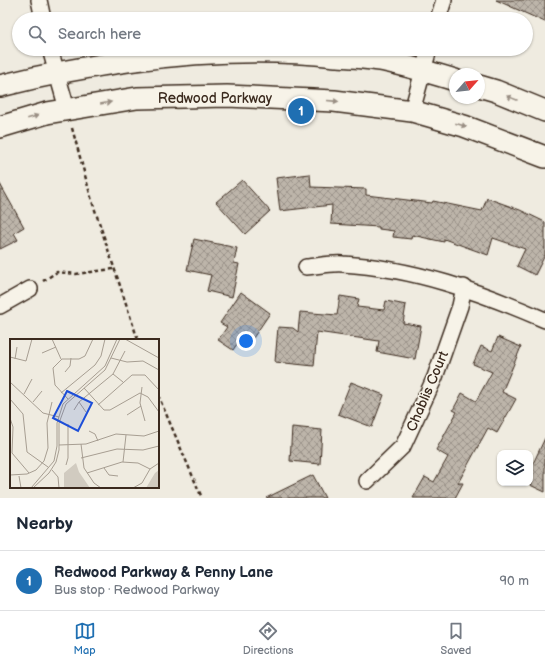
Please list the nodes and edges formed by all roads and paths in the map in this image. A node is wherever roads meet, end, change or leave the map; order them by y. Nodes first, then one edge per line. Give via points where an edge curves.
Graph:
1 (39, 0) edge
2 (444, 0) edge
3 (42, 12) edge
4 (440, 12) edge
5 (52, 56) edge
6 (175, 56) edge
7 (339, 56) edge
8 (427, 56) edge
9 (422, 71) junction
10 (56, 72) junction
11 (449, 78) edge
12 (0, 86) edge
13 (485, 88) edge
14 (67, 110) junction
15 (412, 111) junction
16 (545, 111) edge
17 (0, 127) edge
18 (545, 157) edge
19 (306, 267) dead end
20 (113, 269) junction
21 (464, 287) junction
22 (30, 289) joint
23 (0, 306) edge
24 (545, 320) edge
25 (138, 339) edge
26 (159, 397) edge
27 (367, 481) dead end
28 (202, 498) edge

1 - 3 street
2 - 4 street
5 - 10 street
6 - 10 main road via 137,59
7 - 9 main road via 384,61
8 - 9 street
9 - 11 main road
9 - 15 street
10 - 12 main road
10 - 14 street
16 -> 13 main road
14 -> 15 main road, Redwood Parkway via 137,98 227,96 334,101
17 -> 14 main road, Redwood Parkway via 47,113
14 - 20 path
15 -> 18 main road, Redwood Parkway via 464,126
19 - 21 street via 342,264 405,272
20 - 22 path via 76,274 57,272
20 - 25 path
21 - 24 street
21 - 27 street, Chablis Court via 435,377 403,446
22 - 23 street
26 - 28 path

